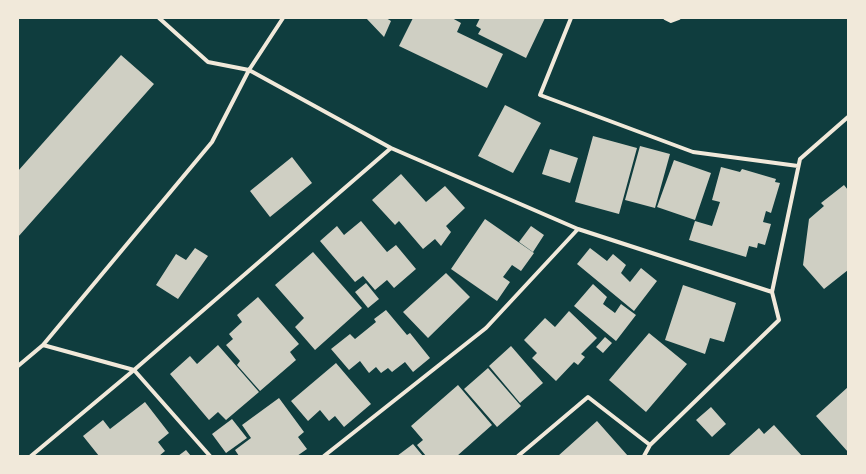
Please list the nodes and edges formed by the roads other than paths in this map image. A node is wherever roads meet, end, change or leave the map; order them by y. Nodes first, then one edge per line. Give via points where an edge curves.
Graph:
1 (159, 18) edge
2 (283, 18) edge
3 (571, 18) edge
4 (666, 18) edge
5 (679, 18) edge
6 (249, 70) junction
7 (848, 117) edge
8 (391, 148) junction
9 (798, 166) junction
10 (578, 229) junction
11 (772, 292) junction
12 (43, 345) junction
13 (18, 366) edge
14 (134, 370) junction
15 (650, 445) junction
16 (31, 456) edge
17 (210, 456) edge
18 (324, 456) edge
19 (518, 456) edge
20 (644, 456) edge

1 - 6 street via 208,62
2 - 6 street
3 - 9 street via 540,95 694,152
4 - 5 street via 671,21
6 - 8 street
6 - 12 street via 212,142
7 - 9 street via 800,159
8 - 10 street
8 - 14 street
9 - 11 street
10 - 11 street
10 - 18 street via 486,328
11 - 15 street via 779,320
12 - 13 street
12 - 14 street
14 - 16 street
14 - 17 street
15 - 19 street via 588,397
15 - 20 street

